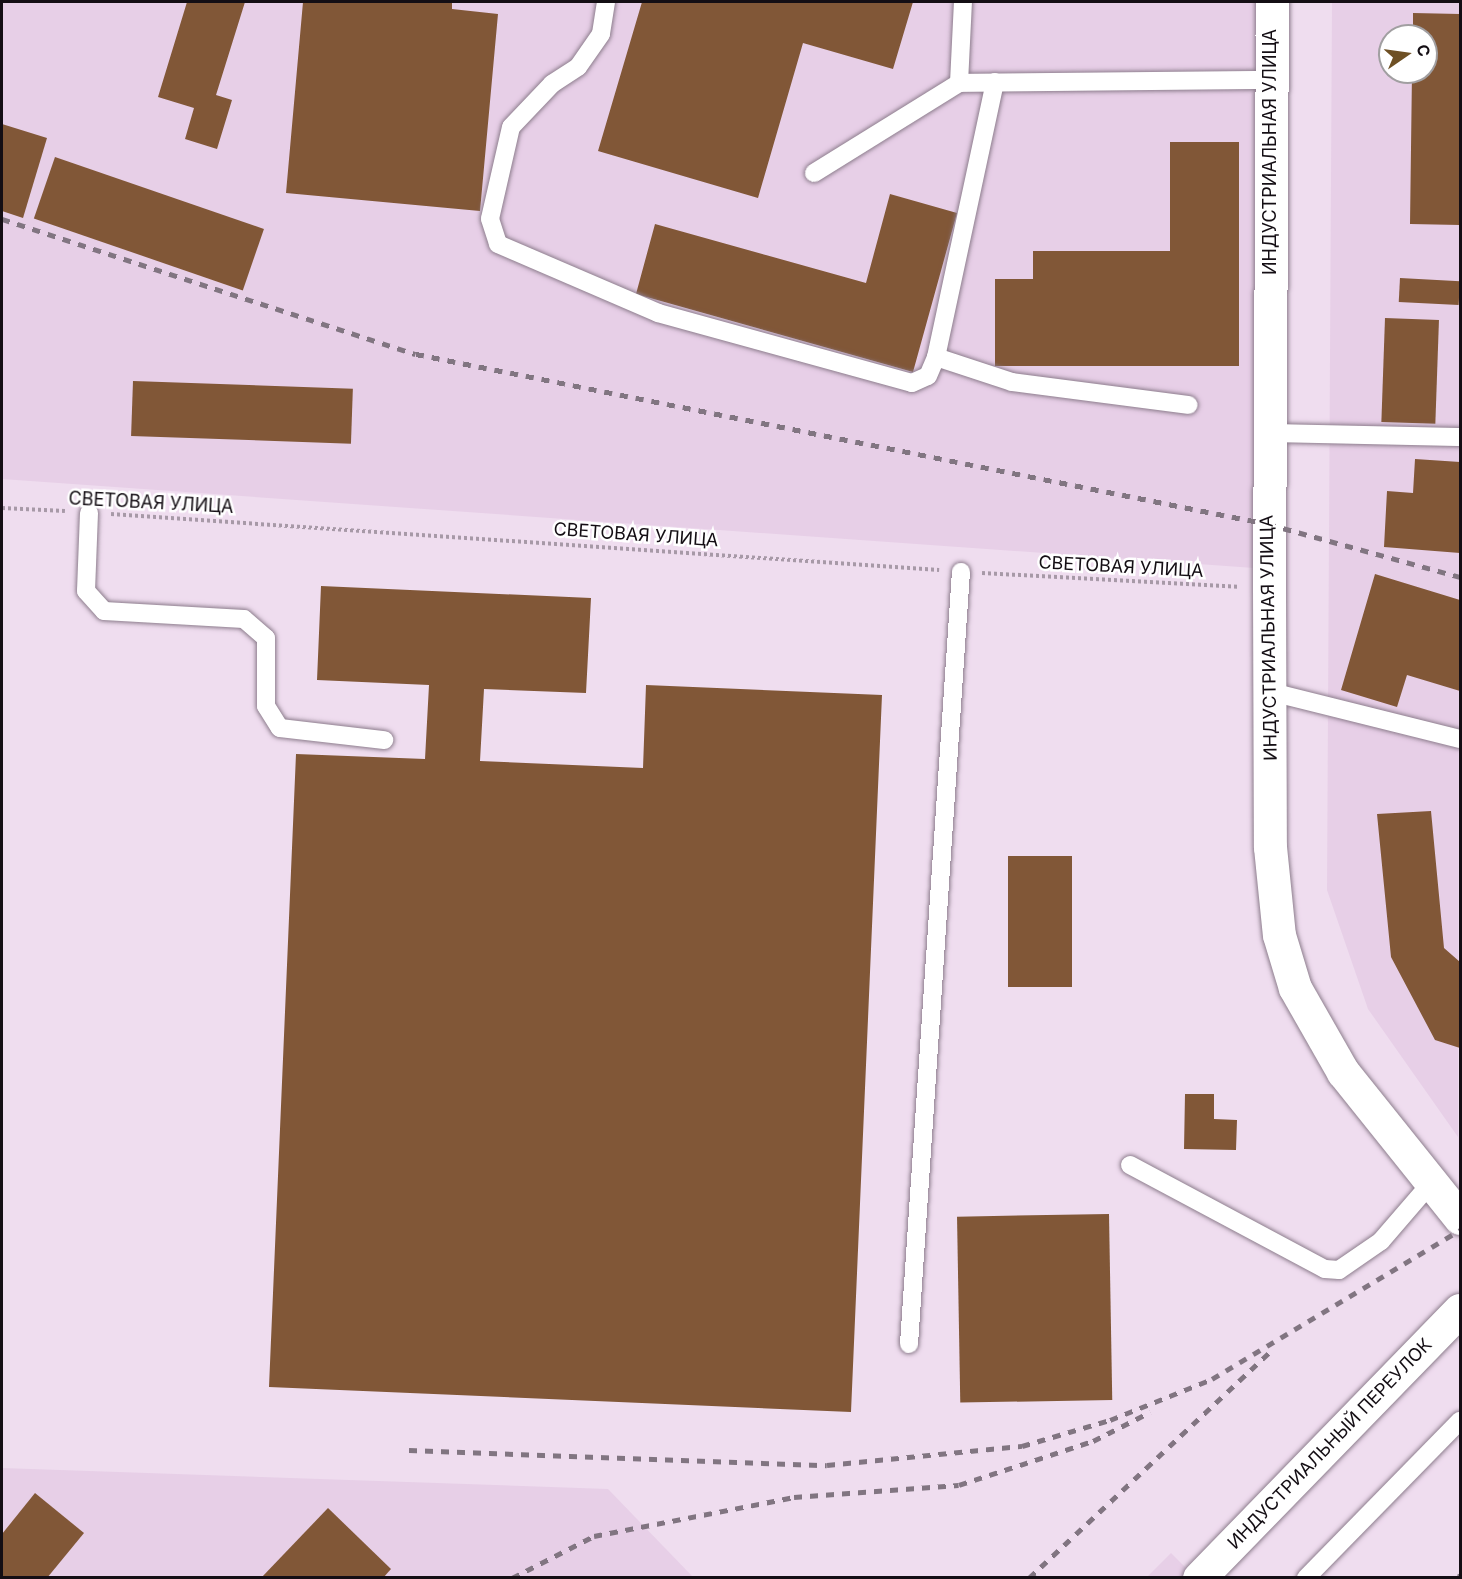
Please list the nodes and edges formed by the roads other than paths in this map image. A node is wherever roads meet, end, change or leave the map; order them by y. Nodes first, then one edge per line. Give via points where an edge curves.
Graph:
1 (606, 2) edge
2 (963, 2) edge
3 (1272, 2) edge
4 (1270, 80) junction
5 (995, 82) junction
6 (959, 83) junction
7 (814, 173) dead end
8 (936, 357) junction
9 (1189, 405) dead end
10 (1269, 433) junction
11 (1461, 437) edge
12 (89, 513) road end
13 (961, 572) road end
14 (1271, 692) junction
15 (1461, 739) edge
16 (384, 740) dead end
17 (1130, 1165) dead end
18 (1432, 1182) junction
19 (1461, 1218) edge
20 (1461, 1311) edge
21 (909, 1344) dead end
22 (1461, 1421) edge
23 (1209, 1574) edge
24 (1306, 1578) edge

1 - 8 lane via 601,34 578,67 552,84 511,127 490,219 498,244 658,313 912,383 928,376
2 - 6 lane
3 - 4 street, ИНДУСТРИАЛЬНАЯ УЛИЦА
4 - 5 lane
4 - 10 street, ИНДУСТРИАЛЬНАЯ УЛИЦА
5 - 6 lane
5 - 8 lane
6 - 7 lane
8 - 9 lane via 1012,382
10 - 11 lane
10 - 14 street, ИНДУСТРИАЛЬНАЯ УЛИЦА
12 - 16 lane via 86,591 104,610 244,619 267,638 266,706 280,728
13 - 21 lane
14 - 15 lane
14 - 18 street, ИНДУСТРИАЛЬНАЯ УЛИЦА via 1270,847 1279,935 1295,988 1343,1072
17 - 18 lane via 1325,1269 1339,1270 1381,1241
18 - 19 street, ИНДУСТРИАЛЬНАЯ УЛИЦА
20 - 23 street, ИНДУСТРИАЛЬНЫЙ ПЕРЕУЛОК
22 - 24 lane

